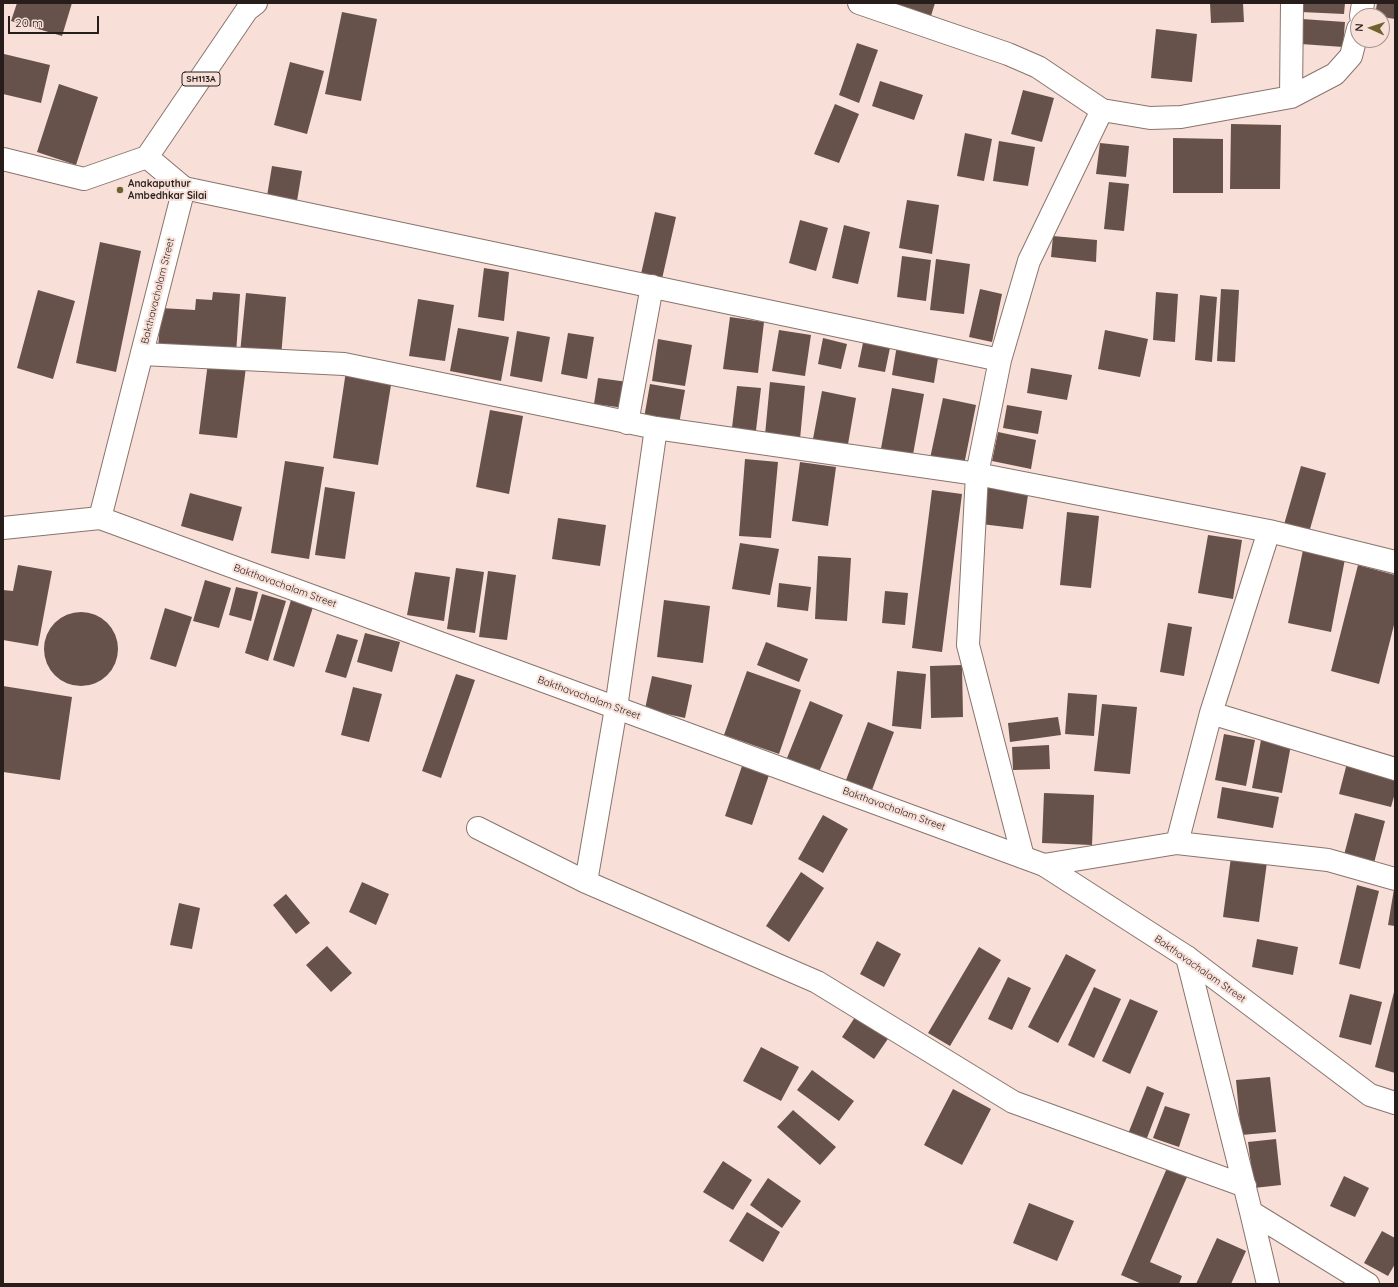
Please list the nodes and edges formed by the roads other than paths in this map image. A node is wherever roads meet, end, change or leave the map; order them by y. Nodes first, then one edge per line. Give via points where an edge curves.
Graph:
1 (256, 3) edge
2 (859, 3) edge
3 (1292, 3) edge
4 (1352, 48) edge
5 (1291, 97) junction
6 (1102, 110) junction
7 (148, 157) junction
8 (3, 159) edge
9 (184, 188) junction
10 (652, 286) junction
11 (142, 354) junction
12 (1000, 360) junction
13 (627, 422) junction
14 (656, 428) junction
15 (977, 474) junction
16 (100, 518) junction
17 (3, 528) edge
18 (1269, 531) junction
19 (1395, 562) edge
20 (616, 708) junction
21 (1211, 713) junction
22 (1395, 769) edge
23 (478, 828) dead end
24 (1177, 843) junction
25 (1023, 857) junction
26 (1044, 865) junction
27 (1395, 879) edge
28 (586, 882) junction
29 (1187, 957) junction
30 (1395, 1103) edge
31 (1245, 1186) junction
32 (1251, 1212) junction
33 (1268, 1284) edge
34 (1368, 1284) edge

1 - 7 street, SH113A via 247,10
2 - 6 street via 1008,54 1038,67
3 - 5 street
4 - 5 street via 1350,56 1335,74
5 - 6 street via 1181,117 1150,118
6 - 12 street via 1029,261
7 - 8 street via 84,179
7 - 9 street
9 - 10 street
9 - 11 street, Bakthavachalam Street
10 - 12 street
10 - 13 street
11 - 13 street via 344,364
11 - 16 street, Bakthavachalam Street
12 - 15 street
13 - 14 street
14 - 15 street
14 - 20 street
15 - 18 street
15 - 25 street via 968,645
16 - 17 street
16 - 20 street, Bakthavachalam Street
18 - 19 street
18 - 21 street
20 - 25 street, Bakthavachalam Street
20 - 28 street
21 - 22 street
21 - 24 street
23 - 28 street
24 - 26 street
24 - 27 street via 1328,860
25 - 26 street, Bakthavachalam Street
26 - 29 street, Bakthavachalam Street
28 - 31 street via 817,982 1013,1102
29 - 30 street, Bakthavachalam Street via 1370,1095
29 - 31 street
31 - 32 street
32 - 33 street
32 - 34 street

